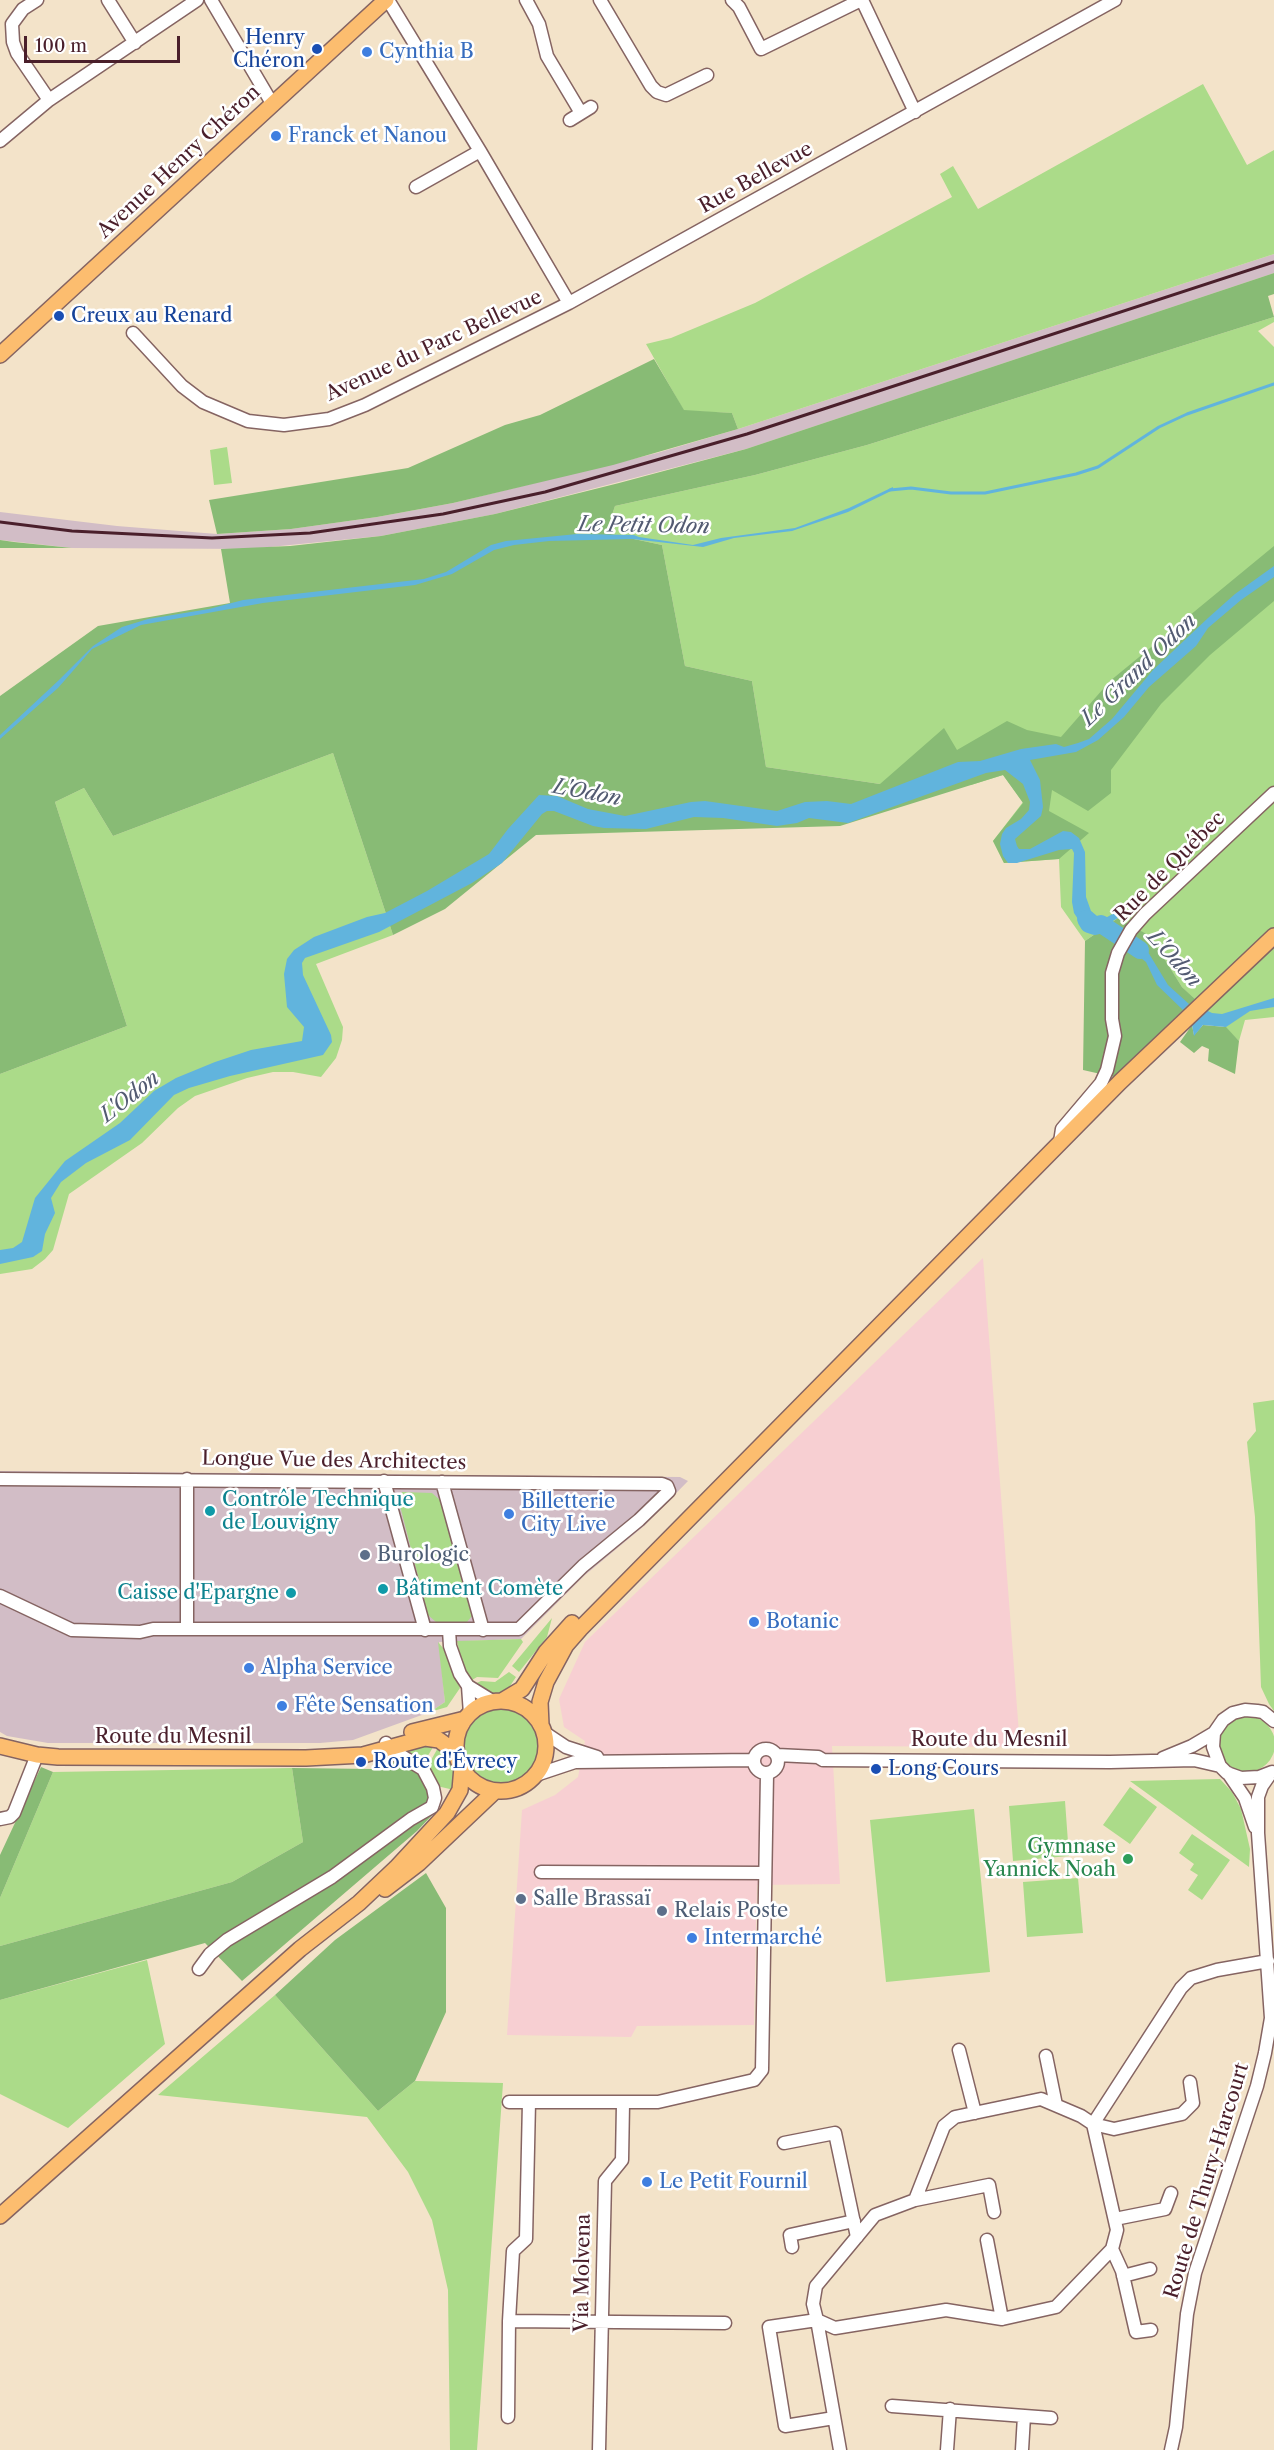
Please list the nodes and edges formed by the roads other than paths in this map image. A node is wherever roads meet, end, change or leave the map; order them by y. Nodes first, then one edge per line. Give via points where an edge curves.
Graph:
1 (37, 0) edge
2 (108, 0) edge
3 (197, 0) edge
4 (211, 0) edge
5 (387, 0) edge
6 (526, 0) edge
7 (600, 0) edge
8 (732, 0) edge
9 (861, 0) edge
10 (1115, 0) edge
11 (135, 43) junction
12 (707, 75) dead end
13 (49, 100) junction
14 (273, 105) junction
15 (915, 112) junction
16 (580, 113) dead end
17 (0, 141) edge
18 (480, 151) junction
19 (416, 188) dead end
20 (569, 303) junction
21 (133, 333) dead end
22 (0, 355) edge
23 (1274, 793) edge
24 (1274, 936) edge
25 (1060, 1142) junction
26 (0, 1479) edge
27 (187, 1479) junction
28 (384, 1481) junction
29 (442, 1482) junction
30 (652, 1556) junction
31 (0, 1596) edge
32 (187, 1629) junction
33 (425, 1630) junction
34 (449, 1630) junction
35 (483, 1630) junction
36 (468, 1686) junction
37 (498, 1702) junction
38 (468, 1716) junction
39 (1274, 1722) edge
40 (543, 1729) junction
41 (1214, 1733) junction
42 (386, 1745) junction
43 (0, 1746) edge
44 (37, 1755) junction
45 (459, 1760) junction
46 (634, 1760) junction
47 (754, 1760) junction
48 (778, 1760) junction
49 (1154, 1761) junction
50 (1224, 1769) junction
51 (1273, 1772) edge
52 (767, 1774) junction
53 (536, 1775) junction
54 (495, 1791) junction
55 (0, 1819) edge
56 (1258, 1833) junction
57 (541, 1872) dead end
58 (765, 1873) junction
59 (359, 1903) junction
60 (1265, 1961) junction
61 (199, 1969) dead end
62 (959, 2050) dead end
63 (1046, 2056) dead end
64 (1190, 2082) dead end
65 (509, 2102) dead end
66 (529, 2102) junction
67 (623, 2104) junction
68 (1056, 2105) junction
69 (975, 2113) junction
70 (1094, 2124) junction
71 (784, 2143) dead end
72 (1171, 2193) dead end
73 (915, 2200) junction
74 (994, 2212) dead end
75 (0, 2216) edge
76 (854, 2221) junction
77 (1116, 2224) junction
78 (857, 2237) junction
79 (987, 2240) dead end
80 (792, 2247) dead end
81 (1112, 2249) junction
82 (1150, 2269) dead end
83 (1123, 2276) junction
84 (1002, 2319) junction
85 (509, 2320) junction
86 (817, 2320) junction
87 (602, 2321) junction
88 (725, 2323) dead end
89 (1150, 2330) dead end
90 (892, 2406) dead end
91 (950, 2409) junction
92 (1024, 2416) junction
93 (508, 2417) dead end
94 (834, 2418) junction
95 (1052, 2418) dead end
96 (599, 2450) edge
97 (840, 2450) edge
98 (844, 2450) edge
99 (947, 2450) edge
100 (1022, 2450) edge
101 (1171, 2450) edge

1 - 13 street via 23,9 12,24 13,42
2 - 11 street
3 - 11 street
4 - 14 street
5 - 14 main road, Avenue Henry Chéron
5 - 18 street
6 - 16 street via 539,24 547,56
7 - 12 street via 657,92 666,95
8 - 9 street via 761,49
9 - 15 street
10 - 15 street, Rue Bellevue
11 - 13 street
13 - 17 street
14 - 22 main road, Avenue Henry Chéron
15 - 20 street, Rue Bellevue
18 - 19 street
18 - 20 street
20 - 21 street, Avenue du Parc Bellevue via 365,405 328,419 284,425 248,421 203,402 182,386
23 - 25 street, Rue de Québec via 1131,930 1115,961 1110,985 1115,1036 1112,1057 1101,1083 1062,1129
24 - 25 main road
25 - 30 main road
26 - 27 street, Longue Vue des Architectes
27 - 28 street, Longue Vue des Architectes
27 - 32 street
28 - 29 street, Longue Vue des Architectes
28 - 33 street
29 - 35 street
29 - 35 street, Longue Vue des Architectes via 668,1486 666,1497 583,1566 519,1629
30 - 37 main road via 626,1573 574,1622 546,1652 522,1689
30 - 40 main road via 566,1645 542,1693
31 - 32 street via 72,1630
32 - 33 street
33 - 34 street
34 - 35 street
34 - 36 street via 455,1662
36 - 37 street
36 - 38 street
37 - 38 main road via 485,1704
37 - 40 main road via 525,1708
38 - 42 main road, Route du Mesnil
38 - 45 main road via 458,1735
39 - 41 street, Route du Mesnil via 1263,1712 1245,1710 1223,1720
40 - 46 street via 566,1747 590,1756
40 - 53 main road via 546,1755
41 - 49 street, Route du Mesnil
41 - 50 street via 1213,1747
42 - 44 main road, Route du Mesnil via 363,1755 348,1756
42 - 45 main road, Route du Mesnil via 425,1738 439,1740
42 - 61 street via 395,1755 423,1769 433,1788 432,1807 332,1877 227,1940
43 - 44 main road, Route du Mesnil
44 - 55 street via 14,1813
45 - 54 main road via 476,1783
45 - 59 main road via 460,1790 447,1813
46 - 47 street
46 - 53 street via 575,1762
47 - 48 street via 758,1752 766,1749
47 - 52 street via 757,1770
48 - 49 street, Route du Mesnil via 818,1757
48 - 52 street
49 - 50 street, Route du Mesnil via 1194,1760
50 - 51 street, Route du Mesnil via 1241,1778
50 - 56 street, Route de Thury-Harcourt via 1245,1798
51 - 56 street, Route de Thury-Harcourt via 1258,1797
52 - 58 street
53 - 54 main road via 522,1786
54 - 59 main road via 403,1876
56 - 60 street, Route de Thury-Harcourt
57 - 58 street
58 - 67 street via 762,2070 754,2080 658,2102
59 - 75 main road via 300,1949
60 - 70 street via 1191,1978
60 - 101 street, Route de Thury-Harcourt via 1271,2019 1265,2054 1195,2273
62 - 69 street
63 - 68 street
64 - 70 street via 1193,2103 1182,2115 1114,2129
65 - 66 street
66 - 67 street
66 - 85 street via 526,2239 513,2251
67 - 87 street, Via Molvena via 622,2160 605,2181
68 - 69 street via 1041,2098
68 - 70 street
69 - 73 street via 956,2117 944,2126
70 - 77 street
71 - 76 street via 835,2133
72 - 77 street via 1165,2209
73 - 74 street via 989,2185
73 - 78 street via 875,2214
76 - 78 street
76 - 80 street via 790,2235
77 - 81 street
78 - 86 street via 816,2286 813,2304
79 - 84 street
81 - 83 street
81 - 84 street via 1056,2307
82 - 83 street
83 - 89 street via 1136,2332
84 - 86 street via 946,2310 835,2328
85 - 87 street
85 - 93 street
86 - 94 street
86 - 94 street via 769,2327 785,2426
87 - 88 street
87 - 96 street, Via Molvena
90 - 91 street
91 - 92 street
91 - 99 street
92 - 95 street
92 - 100 street
94 - 97 street
97 - 98 street

